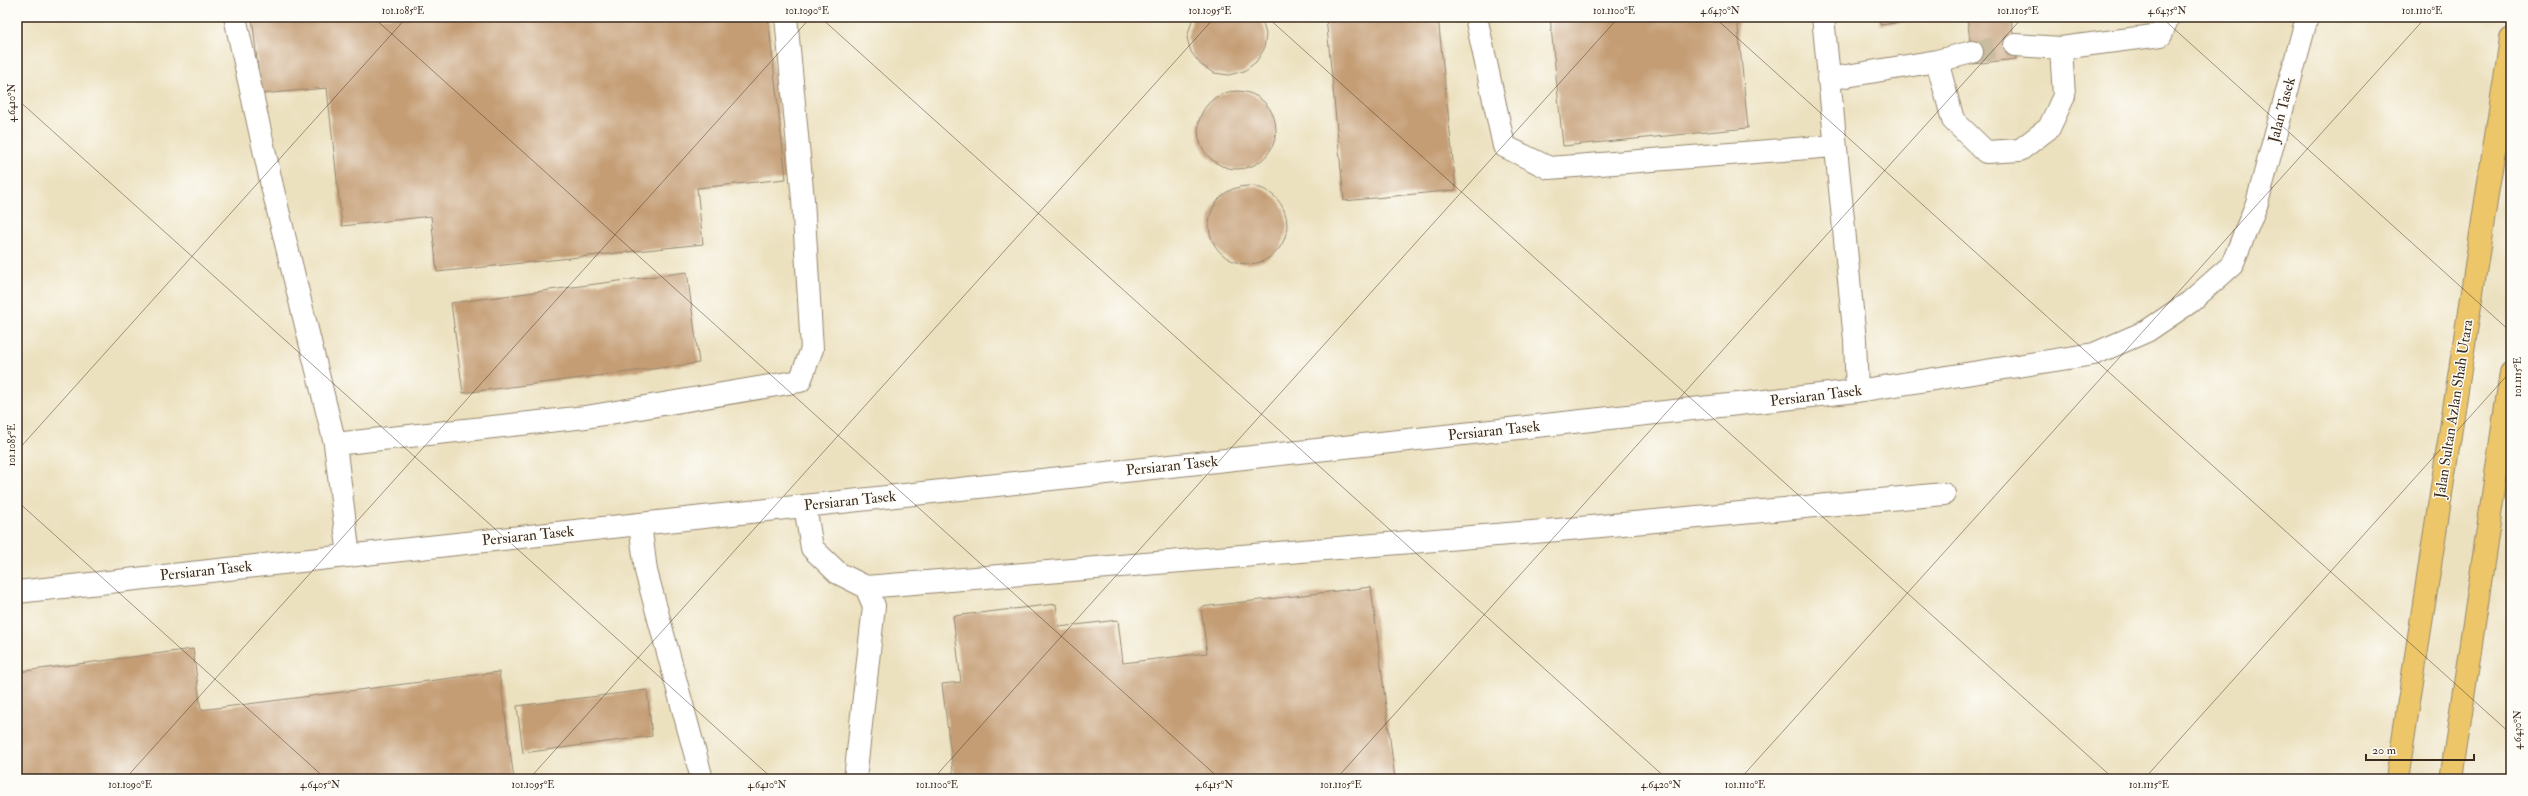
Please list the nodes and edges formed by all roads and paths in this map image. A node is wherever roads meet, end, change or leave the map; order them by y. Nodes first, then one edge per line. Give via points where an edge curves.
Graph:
1 (235, 17) edge
2 (786, 17) edge
3 (1476, 17) edge
4 (1823, 17) edge
5 (2168, 17) edge
6 (2307, 17) edge
7 (2511, 39) edge
8 (2015, 45) tunnel mouth
9 (2061, 48) junction
10 (1972, 52) tunnel mouth
11 (1937, 61) junction
12 (1828, 80) junction
13 (1834, 146) junction
14 (2258, 203) joint
15 (2511, 373) edge
16 (1857, 392) junction
17 (335, 444) junction
18 (1944, 494) dead end
19 (805, 506) junction
20 (640, 524) junction
21 (349, 556) junction
22 (866, 587) junction
23 (17, 592) edge
24 (702, 779) edge
25 (855, 779) edge
26 (2397, 779) edge
27 (2451, 779) edge

1 - 17 street via 272,186
2 - 17 street via 803,200 812,349 800,382 586,417
3 - 13 street via 1504,146 1549,168
4 - 12 street
5 - 9 street via 2161,35
6 - 14 street, Jalan Tasek
7 - 26 main road, Jalan Sultan Azlan Shah Utara
8 - 9 street
9 - 11 street via 2064,96 2048,128 2020,150 1986,152 1953,120
10 - 11 street
11 - 12 street
12 - 13 street
13 - 16 street via 1855,340
14 - 16 street, Persiaran Tasek via 2232,265 2190,302 2147,330 2094,354
15 - 27 main road
16 - 19 street, Persiaran Tasek
17 - 21 street
18 - 22 street via 1569,529
19 - 20 street, Persiaran Tasek
19 - 22 street via 812,548 838,573
20 - 21 street, Persiaran Tasek
20 - 24 street via 646,571
21 - 23 street, Persiaran Tasek
22 - 25 street via 874,606

